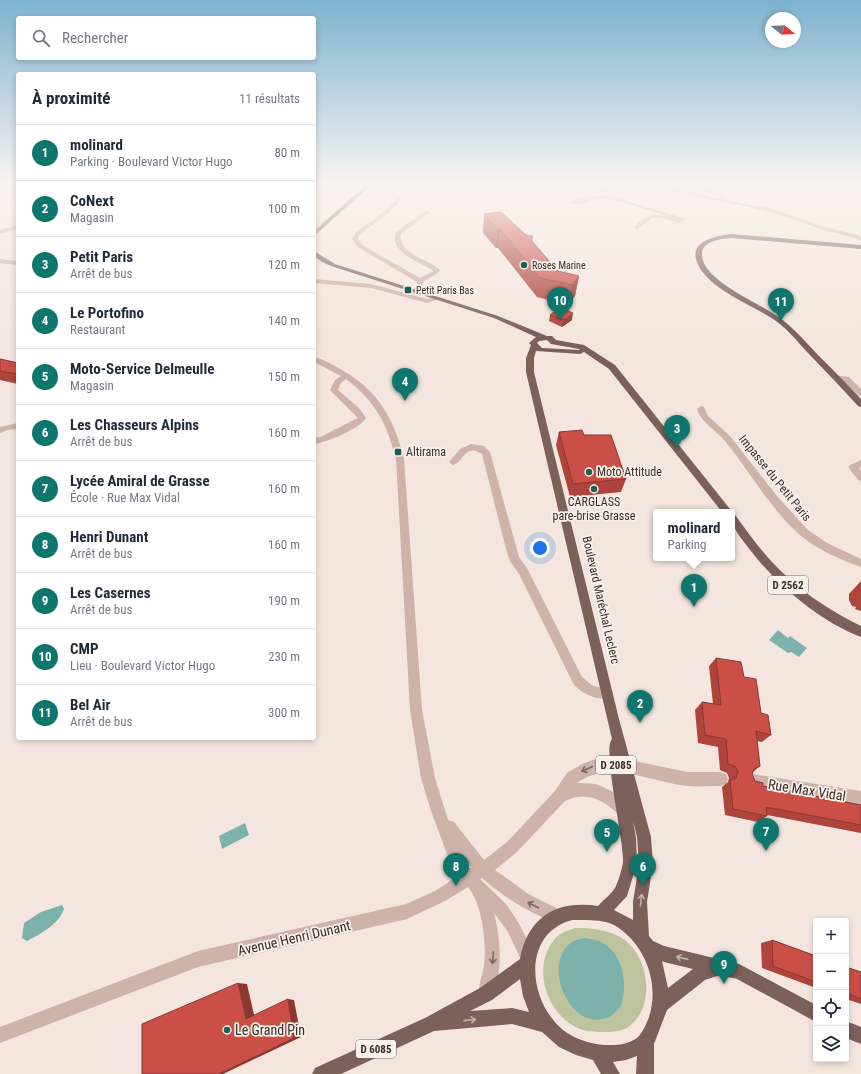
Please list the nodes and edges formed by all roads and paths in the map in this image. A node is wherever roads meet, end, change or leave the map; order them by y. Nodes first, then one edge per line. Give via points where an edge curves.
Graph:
1 (358, 233) edge
2 (398, 233) edge
3 (842, 233) edge
4 (861, 238) edge
5 (861, 247) edge
6 (316, 255) edge
7 (0, 261) edge
8 (16, 263) edge
9 (316, 281) edge
10 (420, 281) junction
11 (414, 292) junction
12 (436, 299) junction
13 (508, 322) junction
14 (545, 338) junction
15 (534, 344) junction
16 (551, 347) junction
17 (316, 360) edge
18 (530, 372) junction
19 (346, 376) junction
20 (837, 378) junction
21 (861, 393) edge
22 (861, 404) edge
23 (701, 410) dead end
24 (16, 426) edge
25 (0, 430) edge
26 (316, 441) edge
27 (453, 462) dead end
28 (861, 463) edge
29 (861, 478) edge
30 (725, 509) edge
31 (735, 522) edge
32 (861, 563) edge
33 (861, 632) edge
34 (607, 693) junction
35 (621, 766) junction
36 (721, 779) dead end
37 (752, 781) edge
38 (560, 796) junction
39 (861, 798) edge
40 (624, 810) junction
41 (438, 811) junction
42 (480, 890) junction
43 (601, 913) junction
44 (557, 916) junction
45 (644, 943) junction
46 (527, 960) junction
47 (719, 968) junction
48 (486, 994) junction
49 (660, 1005) junction
50 (813, 1012) edge
51 (431, 1024) junction
52 (547, 1025) junction
53 (849, 1030) edge
54 (0, 1035) edge
55 (861, 1036) edge
56 (646, 1041) junction
57 (598, 1053) junction
58 (321, 1074) edge
59 (611, 1074) edge
60 (645, 1074) edge

1 - 10 street via 355,240 360,246
2 - 10 street via 397,240 402,249 437,270
3 - 4 street
5 - 20 main road via 731,236 703,244 698,254 702,268 713,278 785,324
6 - 11 main road via 333,265
7 - 8 street
9 - 12 street via 371,286 427,301
10 - 11 street
11 - 12 main road
12 - 13 main road
13 - 14 main road
13 - 15 main road
14 - 15 main road via 537,339
14 - 16 main road
15 - 16 main road via 538,349
15 - 18 main road, D 2085
16 - 18 main road via 535,360
16 - 30 main road via 597,356 612,367
17 - 19 street
18 - 34 main road, Boulevard Maréchal Leclerc / D 2085
19 - 26 street via 338,382 334,390 338,396 358,410 362,418 353,425
19 - 41 street via 369,392 378,404 392,430 398,452 416,710 428,778
20 - 21 street via 846,379
20 - 22 main road
23 - 32 street, Impasse du Petit Paris via 703,417 726,436 805,534
24 - 25 street
27 - 34 street via 466,448 480,448 486,452 514,558 523,570 578,681 591,692
28 - 29 street via 853,467
31 - 33 main road, D 2562 via 773,571 791,587 808,601
34 - 35 main road, Boulevard Maréchal Leclerc / D 2085
35 - 36 street via 687,780
35 -> 38 street, Avenue Henri Dunant via 593,767 582,771 572,778
35 - 40 main road, Boulevard Maréchal Leclerc / D 2085
45 -> 35 main road, Boulevard Maréchal Leclerc / D 2085 via 640,902 646,876 646,851
37 - 39 street, Rue Max Vidal
38 - 40 street, Avenue Henri Dunant via 580,789 592,790 612,798
38 - 54 street, Avenue Henri Dunant via 494,862 440,896 407,911 198,959
40 - 43 main road, Boulevard Maréchal Leclerc / D 2085 via 629,838 630,863 627,878 622,891
41 - 42 street via 460,866
44 -> 41 street via 510,893 489,876 456,838
42 - 46 street via 502,910 514,927
42 -> 48 street via 493,940 491,976
43 - 44 main road via 572,912
43 - 45 main road via 630,927
44 - 46 main road via 539,930 532,941
47 -> 45 main road via 664,954
45 - 49 main road via 657,969
46 - 48 main road, D 6085
46 - 52 main road via 531,999
47 - 49 main road via 701,973
47 - 50 main road via 739,972
48 - 51 main road, D 6085
49 - 56 main road
51 -> 52 main road, D 6085 via 512,1016
51 - 58 main road, D 6085
52 - 57 main road via 557,1036
53 - 55 main road
56 - 57 main road via 634,1049 622,1052
56 - 60 main road
57 - 59 main road

